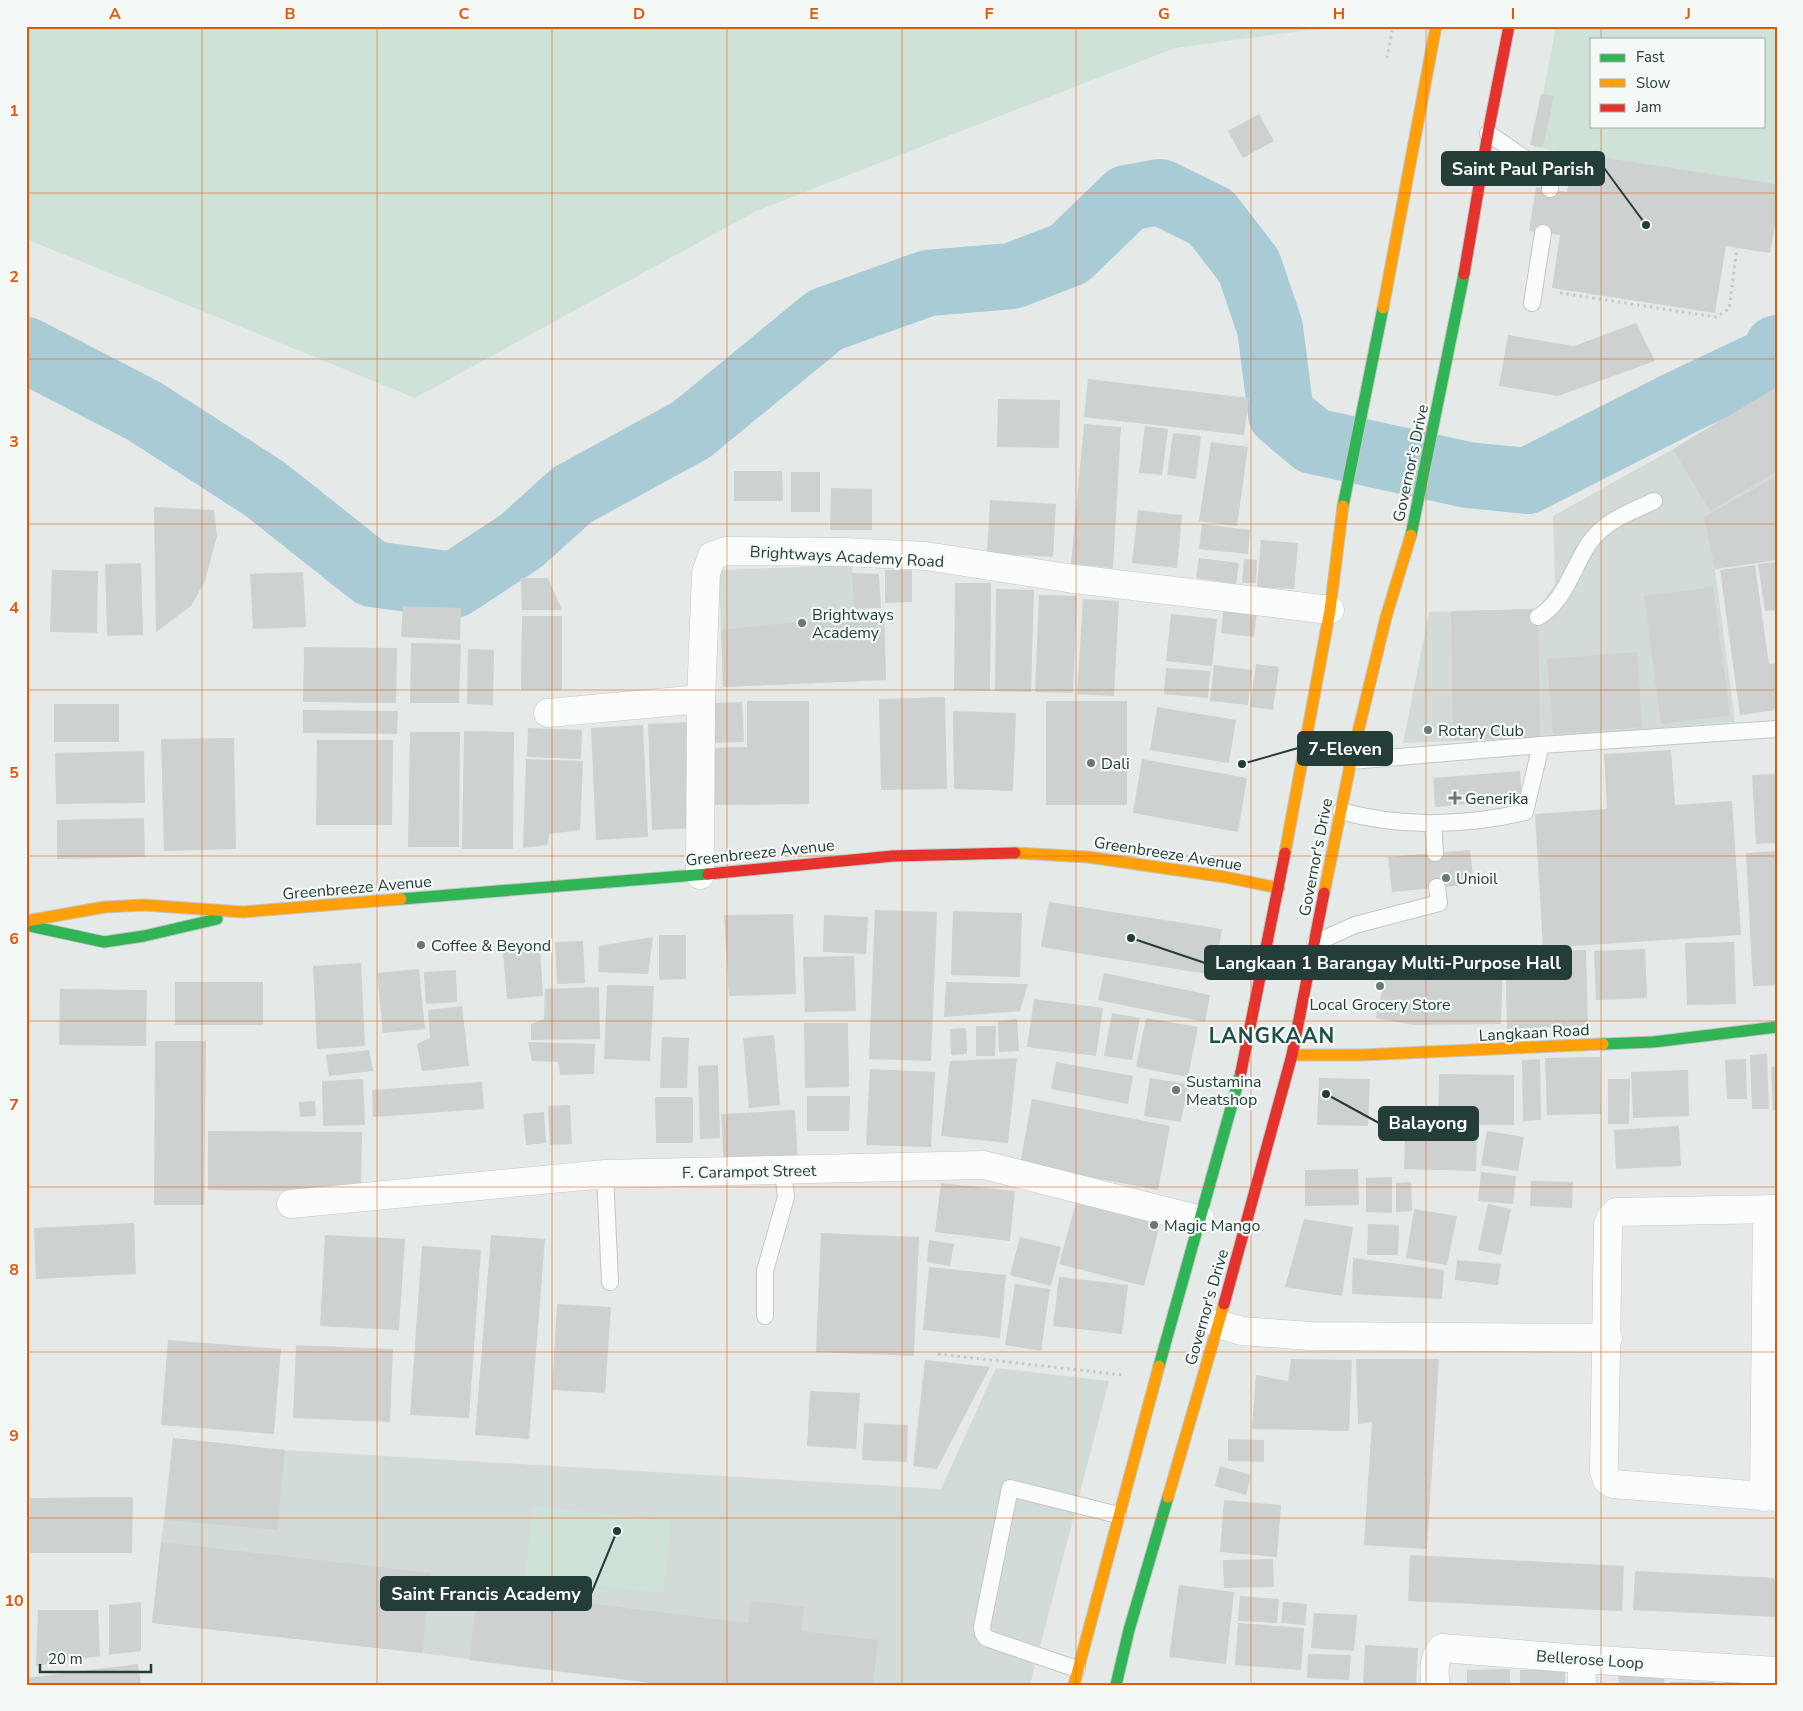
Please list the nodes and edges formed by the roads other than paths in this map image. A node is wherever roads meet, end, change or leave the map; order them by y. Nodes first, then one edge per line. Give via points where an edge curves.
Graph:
1 (1436, 26) edge
2 (1509, 26) edge
3 (1488, 133) junction
4 (1550, 189) dead end
5 (1543, 233) dead end
6 (1533, 296) road end
7 (1654, 501) dead end
8 (1330, 610) junction
9 (1538, 617) dead end
10 (701, 699) junction
11 (548, 713) dead end
12 (1777, 729) edge
13 (1541, 745) junction
14 (1351, 761) junction
15 (1341, 811) junction
16 (1433, 823) junction
17 (1435, 853) dead end
18 (700, 875) junction
19 (1437, 887) dead end
20 (1280, 888) junction
21 (243, 912) junction
22 (26, 921) edge
23 (26, 925) edge
24 (1315, 943) junction
25 (1777, 1027) edge
26 (1292, 1055) junction
27 (783, 1170) junction
28 (605, 1174) junction
29 (291, 1204) dead end
30 (1772, 1209) edge
31 (1201, 1220) junction
32 (610, 1282) dead end
33 (765, 1316) dead end
34 (1218, 1324) junction
35 (1608, 1338) junction
36 (1770, 1497) edge
37 (1118, 1515) junction
38 (1777, 1671) edge
39 (1581, 1672) edge
40 (1076, 1677) edge
41 (1745, 1677) edge
42 (1116, 1685) edge
43 (1435, 1685) edge

1 - 8 main road, Governor's Drive via 1342,512
2 - 3 main road, Governor's Drive
3 - 4 lane via 1546,173
3 - 14 main road, Governor's Drive via 1462,288 1414,526 1386,617
5 - 6 lane
7 - 9 lane via 1609,522 1590,542 1556,601
8 - 10 street, Brightways Academy Road via 1067,578 926,556 726,551 712,556 706,573
8 - 20 main road, Governor's Drive
10 - 11 street
10 - 18 street, Brightways Academy Road
12 - 13 lane
13 - 14 lane
13 - 16 lane via 1525,812 1492,820
14 - 15 main road, Governor's Drive
15 - 16 lane via 1364,817
15 - 24 main road, Governor's Drive
16 - 17 lane
18 - 20 main road, Greenbreeze Avenue via 893,856 1011,853 1088,857
18 - 21 main road, Greenbreeze Avenue
19 - 24 lane via 1438,903 1355,925
20 - 31 main road, Governor's Drive via 1240,1079
21 - 22 main road, Greenbreeze Avenue via 144,905 104,907
21 - 23 main road, Greenbreeze Avenue via 144,936 104,942
24 - 26 main road, Governor's Drive
25 - 26 main road, Langkaan Road via 1653,1042
26 - 34 main road, Governor's Drive
27 - 28 street, F. Carampot Street
27 - 31 street, F. Carampot Street via 984,1165
27 - 33 lane via 786,1197 765,1271
28 - 29 street, F. Carampot Street
28 - 32 lane
30 - 35 street via 1616,1212 1608,1225
30 - 36 street
31 - 37 main road, Governor's Drive
34 - 35 street via 1242,1331 1310,1336
34 - 42 main road, Governor's Drive
35 - 36 street via 1606,1480 1613,1484
37 - 40 main road, Governor's Drive
37 - 40 lane via 1010,1488 983,1633 986,1638
38 - 41 street, Bellerose Loop
39 - 41 street, Bellerose Loop
39 - 43 street, Bellerose Loop via 1442,1648 1436,1654

